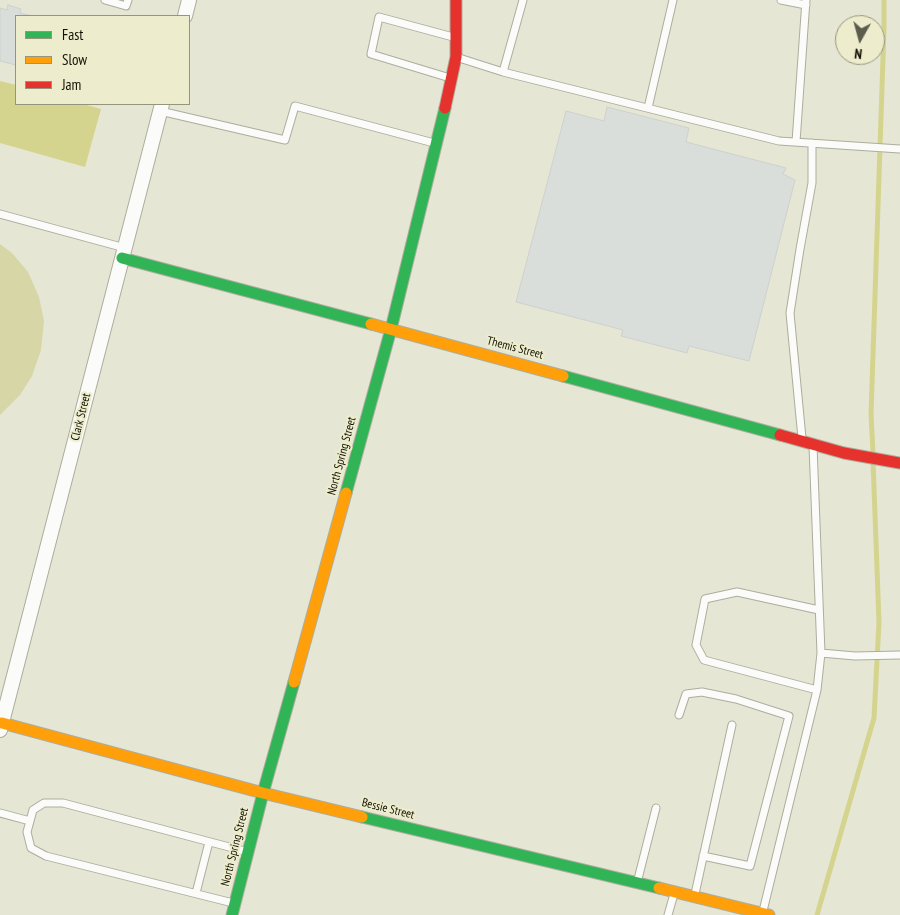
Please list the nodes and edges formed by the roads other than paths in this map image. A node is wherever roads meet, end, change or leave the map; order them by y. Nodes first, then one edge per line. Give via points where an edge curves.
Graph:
1 (105, 0) edge
2 (128, 0) edge
3 (189, 0) edge
4 (456, 0) edge
5 (523, 0) edge
6 (673, 0) edge
7 (781, 0) edge
8 (806, 3) edge
9 (184, 15) edge
10 (456, 38) junction
11 (456, 57) junction
12 (503, 72) junction
13 (452, 78) junction
14 (161, 107) edge
15 (648, 108) junction
16 (796, 142) junction
17 (812, 143) junction
18 (437, 144) junction
19 (900, 149) edge
20 (0, 214) edge
21 (123, 253) junction
22 (391, 329) junction
23 (808, 443) junction
24 (899, 463) edge
25 (819, 610) junction
26 (820, 653) junction
27 (900, 655) edge
28 (817, 690) junction
29 (679, 715) dead end
30 (732, 725) dead end
31 (1, 727) edge
32 (263, 793) junction
33 (656, 808) dead end
34 (0, 813) edge
35 (30, 821) junction
36 (209, 842) junction
37 (248, 852) junction
38 (703, 856) junction
39 (636, 883) junction
40 (674, 892) junction
41 (196, 894) junction
42 (694, 897) junction
43 (233, 909) edge
44 (766, 914) edge
45 (668, 915) edge

1 - 2 lane via 126,6
3 - 9 street
4 - 10 street, North Spring Street
5 - 12 lane
6 - 15 lane
7 - 8 lane
8 - 16 lane
10 - 11 street, North Spring Street
10 - 13 lane via 379,18 371,54
11 - 12 lane
11 - 13 street, North Spring Street
12 - 15 lane
13 - 18 street, North Spring Street
14 - 18 lane via 285,140 295,106
14 - 21 street, Clark Street
15 - 16 lane via 779,141
16 - 17 lane
17 - 19 lane
17 - 23 lane via 812,183 790,313
18 - 22 street, North Spring Street
20 - 21 lane
21 - 22 street, Themis Street
21 - 31 street, Clark Street
22 - 23 street, Themis Street
22 - 32 street, North Spring Street
23 - 24 street, Themis Street
23 - 25 lane
25 - 26 lane
25 - 28 lane via 737,592 705,599 696,645 704,660
26 - 27 lane
26 - 28 lane
28 - 44 lane
29 - 38 lane via 686,694 702,692 789,716 750,866
30 - 38 lane
31 - 32 street, Bessie Street
32 - 37 street, North Spring Street
32 - 39 street, Bessie Street
33 - 39 lane
34 - 35 lane
35 - 36 lane via 33,810 44,803 63,803
35 - 41 lane via 27,832 31,848 46,856
36 - 37 lane
36 - 41 lane
37 - 43 street, North Spring Street
38 - 42 lane
39 - 40 street, Bessie Street
40 - 42 street, Bessie Street
40 - 45 lane
41 - 43 lane
42 - 44 street, Bessie Street

